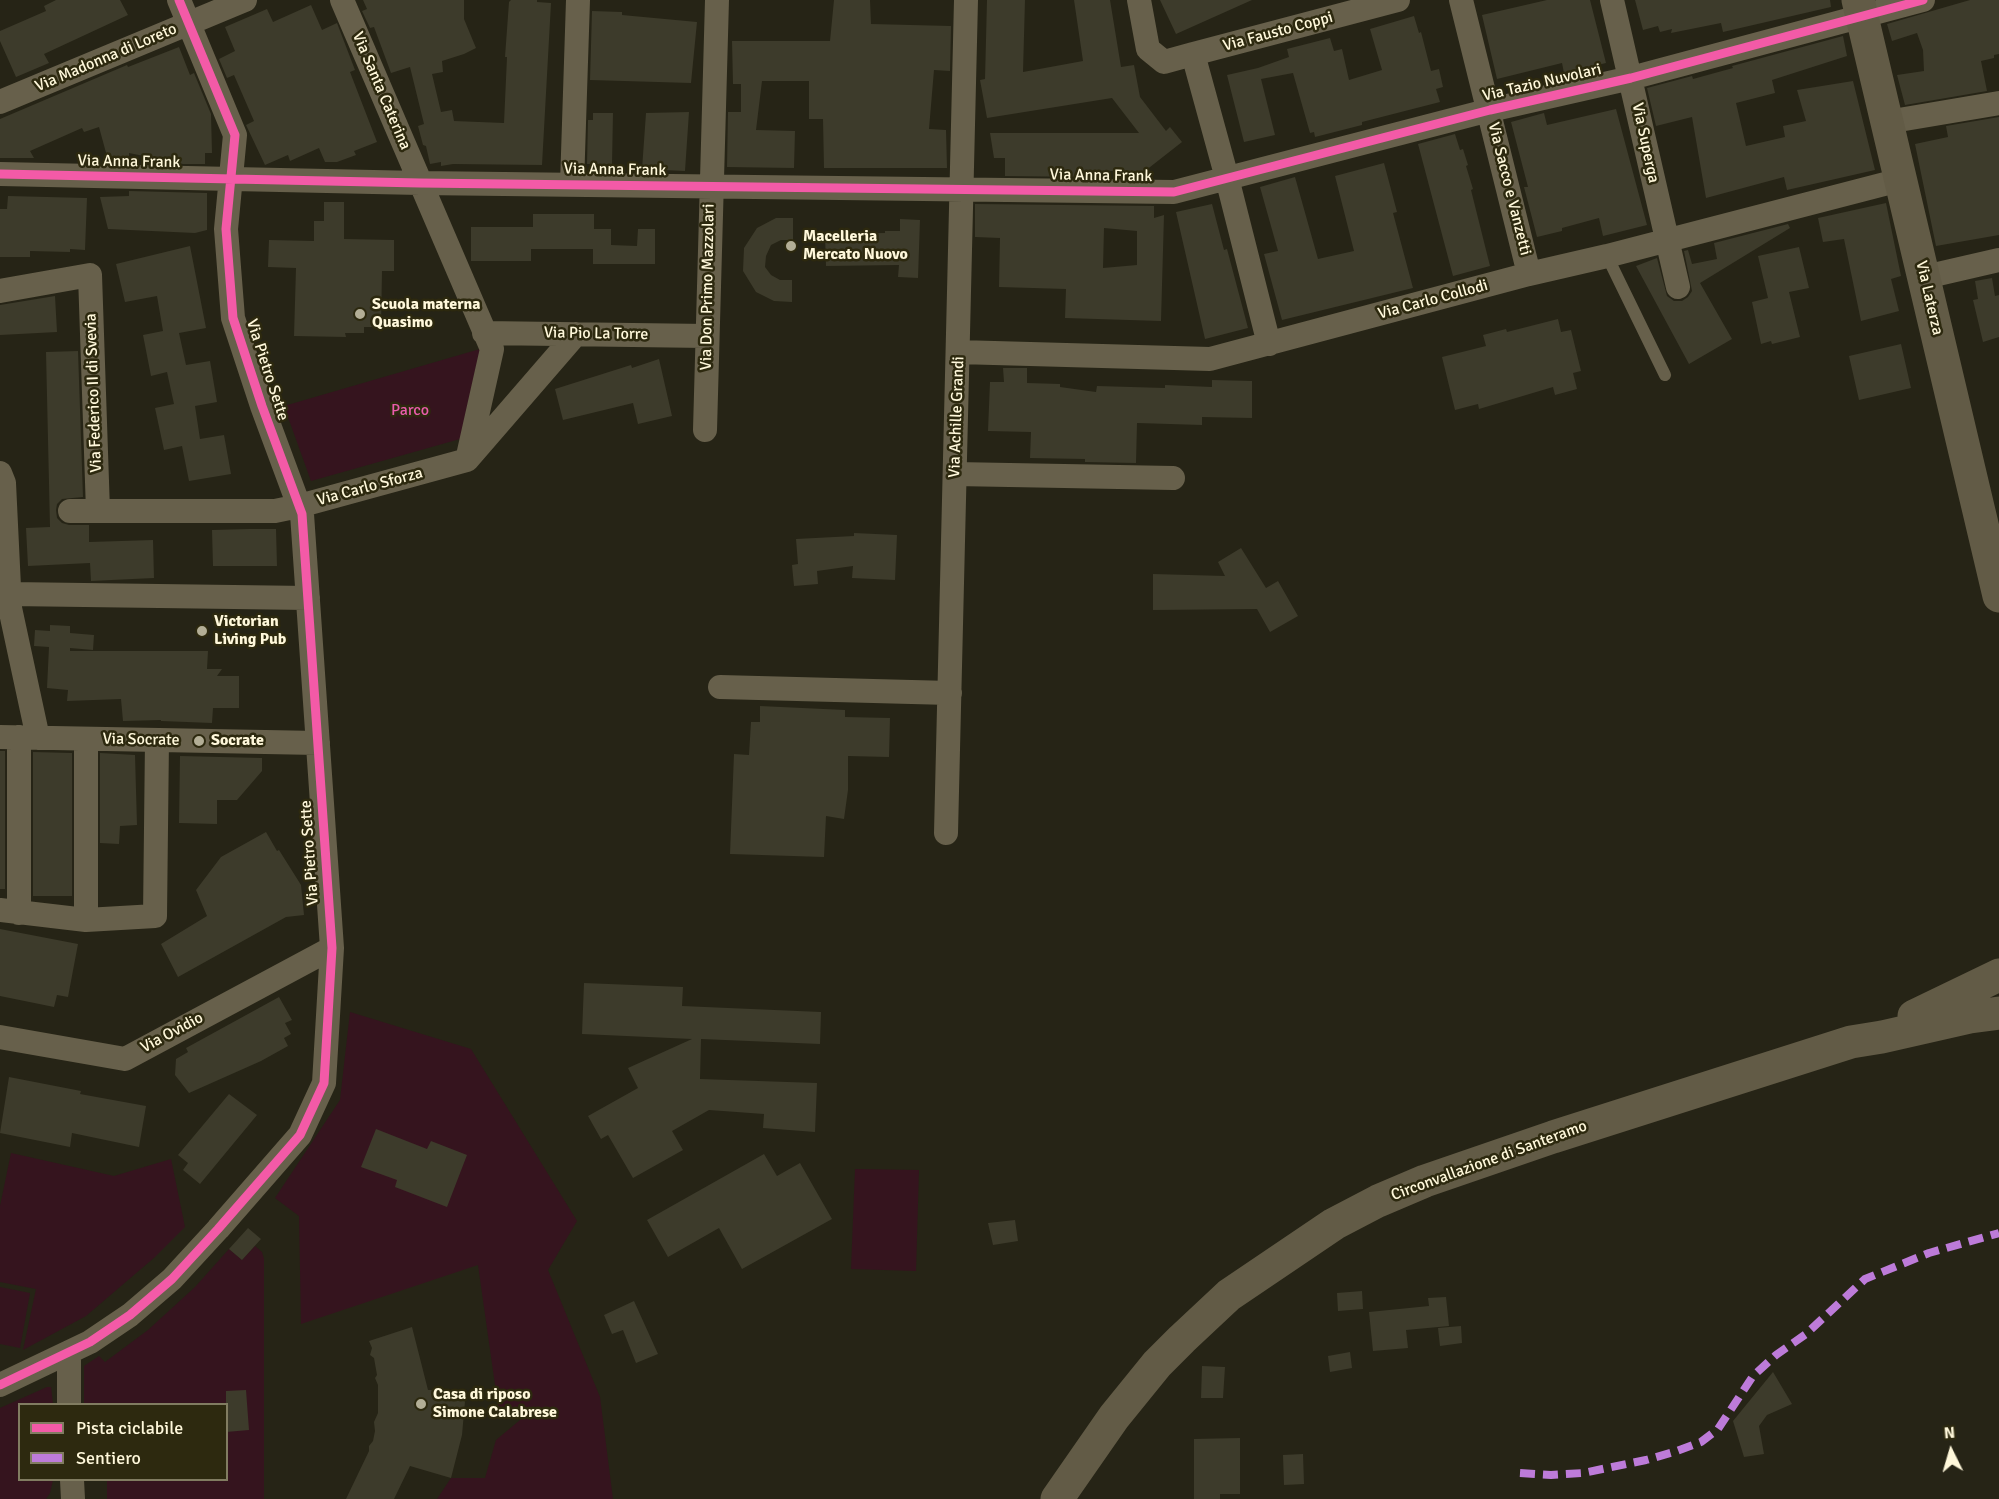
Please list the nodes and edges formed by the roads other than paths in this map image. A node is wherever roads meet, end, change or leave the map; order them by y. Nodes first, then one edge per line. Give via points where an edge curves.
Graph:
1 (179, 0) edge
2 (245, 0) edge
3 (342, 0) edge
4 (578, 0) edge
5 (717, 0) edge
6 (966, 0) edge
7 (1139, 0) edge
8 (1398, 0) edge
9 (1461, 0) edge
10 (1612, 0) edge
11 (1923, 0) edge
12 (1861, 9) edge
13 (189, 24) junction
14 (1193, 54) junction
15 (1631, 78) junction
16 (0, 102) edge
17 (1999, 103) edge
18 (1490, 110) junction
19 (1887, 122) junction
20 (0, 174) edge
21 (1227, 178) junction
22 (230, 180) junction
23 (1900, 180) junction
24 (420, 183) junction
25 (572, 185) junction
26 (711, 187) junction
27 (963, 189) junction
28 (1666, 240) junction
29 (1607, 256) junction
30 (1999, 260) edge
31 (1529, 274) junction
32 (1925, 277) junction
33 (1678, 287) dead end
34 (0, 291) edge
35 (484, 333) junction
36 (576, 334) junction
37 (707, 336) junction
38 (1269, 344) junction
39 (958, 352) junction
40 (1665, 375) dead end
41 (705, 430) dead end
42 (467, 460) junction
43 (0, 473) edge
44 (955, 474) junction
45 (1173, 478) dead end
46 (299, 506) junction
47 (70, 511) dead end
48 (98, 511) junction
49 (10, 594) junction
50 (1999, 596) edge
51 (308, 598) junction
52 (720, 687) dead end
53 (950, 693) junction
54 (19, 737) edge
55 (86, 739) junction
56 (157, 740) junction
57 (318, 743) junction
58 (946, 833) dead end
59 (9, 911) edge
60 (86, 920) junction
61 (332, 948) junction
62 (1999, 975) edge
63 (1999, 1013) edge
64 (0, 1037) edge
65 (1851, 1042) junction
66 (69, 1353) junction
67 (0, 1385) edge
68 (69, 1403) edge
69 (72, 1481) edge
70 (73, 1499) edge
71 (1057, 1499) edge

1 - 13 street, Via Pietro Sette
2 - 13 street, Via Madonna di Loreto
3 - 24 street, Via Santa Caterina
4 - 25 street
5 - 26 street, Via Don Primo Mazzolari
6 - 27 street, Via Achille Grandi
7 - 14 street, Via Fausto Coppi via 1148,49 1164,62
8 - 14 street, Via Fausto Coppi
9 - 18 street, Via Sacco e Vanzetti
10 - 15 street, Via Superga
11 - 12 street, Via Tazio Nuvolari
12 - 15 street, Via Tazio Nuvolari
12 - 19 main road, Via Laterza
13 - 16 street, Via Madonna di Loreto
13 - 22 street, Via Pietro Sette via 235,135
14 - 21 street
15 - 18 street, Via Tazio Nuvolari
15 - 28 street, Via Superga
17 - 19 street
18 - 21 street, Via Tazio Nuvolari
18 - 31 street, Via Sacco e Vanzetti
19 - 23 main road, Via Laterza
20 - 22 street, Via Anna Frank
21 - 27 street, Via Anna Frank via 1174,192
21 - 38 street
22 - 24 street, Via Anna Frank
22 - 46 street, Via Pietro Sette via 226,229 233,318
23 - 28 street, Via Carlo Collodi
23 - 32 main road, Via Laterza
24 - 25 street, Via Anna Frank
24 - 35 street, Via Santa Caterina
25 - 26 street, Via Anna Frank
26 - 27 street, Via Anna Frank
26 - 37 street, Via Don Primo Mazzolari
27 - 39 street, Via Achille Grandi
28 - 29 street, Via Carlo Collodi
28 - 33 street, Via Superga
29 - 31 street, Via Carlo Collodi
29 - 40 lane
30 - 32 street
31 - 38 street, Via Carlo Collodi
32 - 50 main road, Via Laterza
34 - 48 street, Via Federico II di Svevia via 90,274
35 - 36 street, Via Pio La Torre
35 - 42 street, Via Santa Caterina via 492,350
36 - 37 street, Via Pio La Torre
36 - 42 street
37 - 41 street, Via Don Primo Mazzolari
38 - 39 street, Via Carlo Collodi via 1210,359
39 - 44 street, Via Achille Grandi
42 - 46 street, Via Carlo Sforza
43 - 49 street via 4,483
44 - 45 street
44 - 53 street, Via Achille Grandi
46 - 48 street, Via Carlo Sforza via 275,511
46 - 51 street, Via Pietro Sette
47 - 48 street, Via Carlo Sforza
49 - 51 street
49 - 54 street
51 - 57 street, Via Pietro Sette
52 - 53 street
53 - 58 street, Via Achille Grandi
54 - 55 street, Via Socrate
54 - 59 street
55 - 56 street, Via Socrate
55 - 60 street
56 - 57 street, Via Socrate
56 - 60 street via 155,916
57 - 61 street, Via Pietro Sette
59 - 60 street
61 - 64 street, Via Ovidio via 125,1059
61 - 66 street, Via Pietro Sette via 324,1083 300,1135 172,1279 130,1315
62 - 65 main road, Circonvallazione di Santeramo
63 - 65 main road, Circonvallazione di Santeramo
65 - 71 main road, Circonvallazione di Santeramo via 1436,1178 1334,1224 1229,1295 1156,1364 1098,1437
66 - 67 street, Via Pietro Sette
66 - 68 street
69 - 70 street

